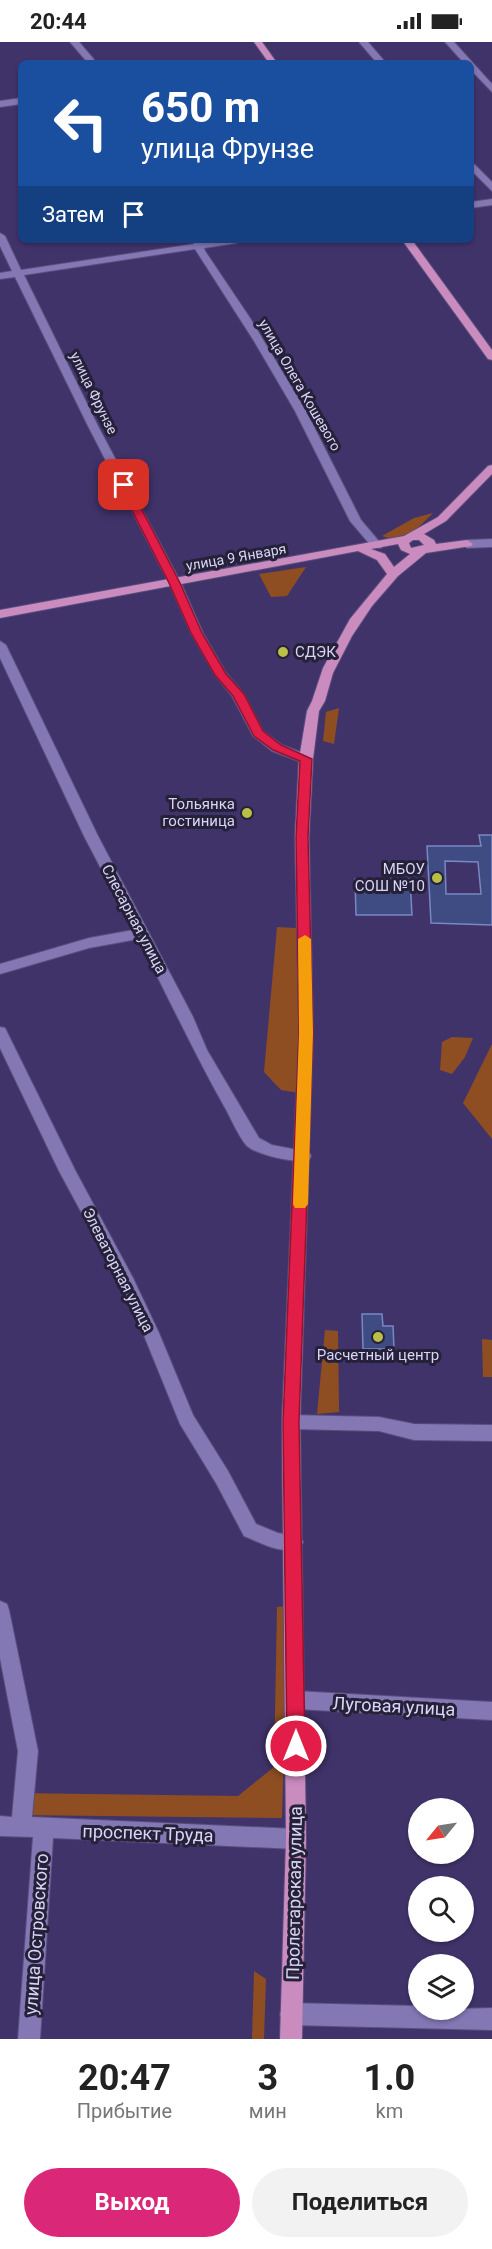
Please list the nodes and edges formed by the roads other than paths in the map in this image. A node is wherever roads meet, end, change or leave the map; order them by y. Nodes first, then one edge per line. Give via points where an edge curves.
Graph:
1 (74, 42) edge
2 (258, 42) edge
3 (363, 42) edge
4 (449, 42) edge
5 (90, 60) edge
6 (271, 60) edge
7 (379, 60) edge
8 (466, 60) edge
9 (474, 69) edge
10 (492, 89) edge
11 (18, 101) edge
12 (0, 104) edge
13 (474, 167) edge
14 (492, 188) edge
15 (492, 202) edge
16 (474, 205) edge
17 (0, 236) edge
18 (198, 243) edge
19 (409, 243) edge
20 (18, 274) junction
21 (0, 276) edge
22 (492, 357) edge
23 (492, 468) edge
24 (442, 519) junction
25 (407, 543) junction
26 (492, 543) edge
27 (467, 544) joint
28 (426, 545) junction
29 (376, 546) junction
30 (356, 550) junction
31 (389, 575) junction
32 (175, 583) junction
33 (0, 614) edge
34 (0, 645) edge
35 (306, 759) junction
36 (141, 933) junction
37 (0, 969) edge
38 (0, 1032) edge
39 (303, 1156) junction
40 (291, 1422) junction
41 (492, 1433) edge
42 (294, 1542) junction
43 (0, 1610) edge
44 (296, 1700) junction
45 (492, 1711) edge
46 (0, 1826) edge
47 (21, 1827) junction
48 (44, 1829) junction
49 (296, 1839) junction
50 (291, 2014) junction
51 (492, 2019) edge
52 (28, 2039) edge
53 (291, 2039) edge

1 - 5 street
2 - 6 main road
3 - 7 street
4 - 8 street
9 - 10 street
11 - 12 street
13 - 14 street
15 - 16 street
17 - 20 street, улица Фрунзе
18 - 20 street
18 - 29 street, улица Олега Кошевого via 314,435 349,510
19 - 22 main road
20 - 21 street
20 - 32 street, улица Фрунзе
23 - 24 main road
24 - 25 main road
24 - 28 main road, Пролетарская улица
25 - 28 main road
25 - 29 main road, улица 9 Января
25 - 30 main road
25 - 31 main road
26 - 27 street
27 - 28 main road
28 - 31 main road, Пролетарская улица
29 - 30 main road, улица 9 Января
30 - 31 main road via 381,557
30 - 32 main road, улица 9 Января
31 - 35 main road, Пролетарская улица via 346,636 328,670 312,711
32 - 33 main road, улица 9 Января
32 - 35 street, улица Фрунзе via 197,633 221,675 238,694 258,733 277,748
34 - 36 street, Слесарная улица
35 - 39 main road, Пролетарская улица via 302,837 306,1033
36 - 37 street via 88,943
36 - 39 street, Слесарная улица via 253,1142 268,1150
38 - 42 street, Элеваторная улица via 67,1171 130,1287 186,1419 250,1530 278,1541
39 - 40 main road, Пролетарская улица
40 - 41 street via 379,1424 414,1432
40 - 42 main road, Пролетарская улица
42 - 44 main road, Пролетарская улица
43 - 47 street via 28,1751
44 - 45 street, Луговая улица
44 - 49 main road, Пролетарская улица
46 - 47 street, проспект Труда
47 - 48 street, проспект Труда
48 - 49 street, проспект Труда
48 - 52 street, улица Островского
49 - 50 main road, Пролетарская улица
50 - 51 street
50 - 53 main road, Пролетарская улица

